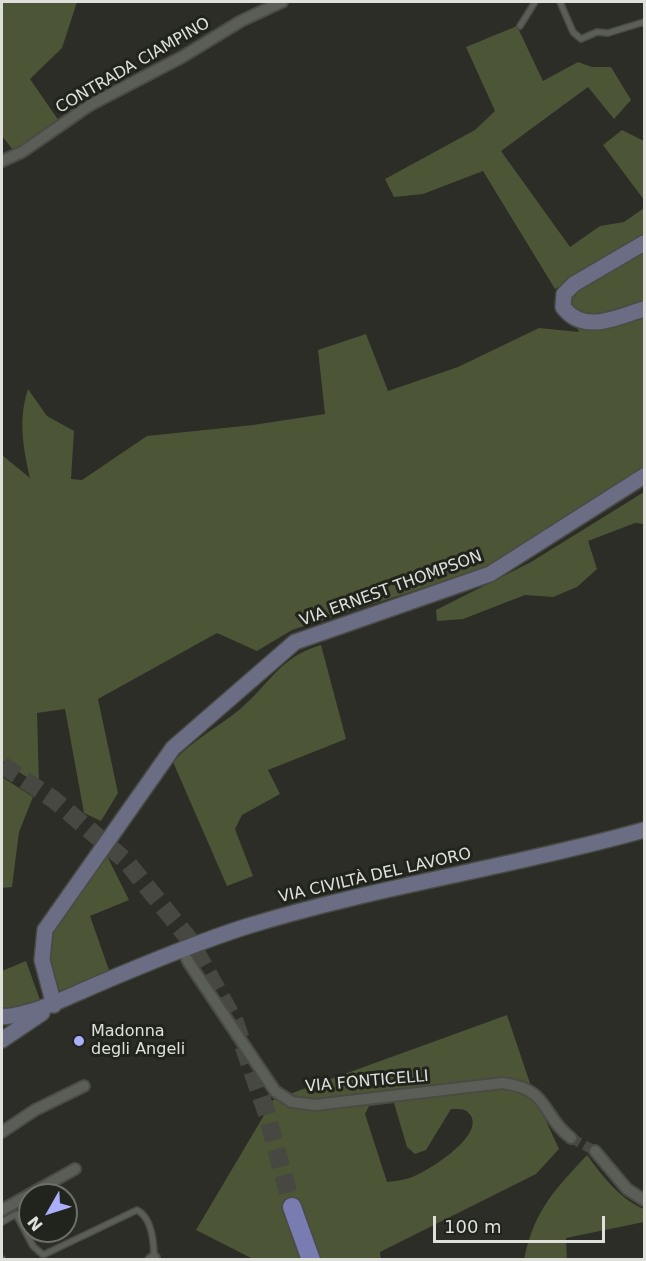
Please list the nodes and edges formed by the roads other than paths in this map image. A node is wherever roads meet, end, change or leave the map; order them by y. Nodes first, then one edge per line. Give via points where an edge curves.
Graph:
1 (282, 2) edge
2 (536, 2) edge
3 (560, 2) edge
4 (645, 22) edge
5 (520, 26) dead end
6 (2, 161) edge
7 (645, 243) edge
8 (645, 309) edge
9 (645, 476) edge
10 (645, 830) edge
11 (183, 951) junction
12 (54, 1005) junction
13 (2, 1017) edge
14 (2, 1040) edge
15 (84, 1086) dead end
16 (2, 1132) edge
17 (571, 1138) tunnel mouth
18 (595, 1152) tunnel mouth
19 (75, 1169) dead end
20 (645, 1200) edge
21 (292, 1207) tunnel mouth
22 (2, 1210) edge
23 (2, 1222) edge
24 (152, 1259) edge
25 (310, 1260) edge

1 - 6 street, CONTRADA CIAMPINO via 90,105 22,152
2 - 5 lane
3 - 4 lane via 573,32 581,39
7 - 8 street via 574,284 564,294 563,307 570,316 591,323
9 - 12 street, VIA ERNEST THOMPSON via 490,574 295,642 173,748 45,930 42,960
10 - 11 street, VIA CIVILTÀ DEL LAVORO via 329,902 245,927
11 - 12 street, VIA CIVILTÀ DEL LAVORO
11 - 17 street, VIA FONTICELLI via 275,1091 292,1102 315,1105 503,1083 524,1086 538,1097
12 - 13 street, VIA CIVILTÀ DEL LAVORO
12 - 14 street, VIA CIVILTÀ DEL LAVORO
13 - 14 street
15 - 16 street via 35,1110
18 - 20 street via 627,1189
19 - 22 street
21 - 25 main road
23 - 24 lane via 16,1214 33,1246 43,1255 137,1210 145,1217 154,1242

